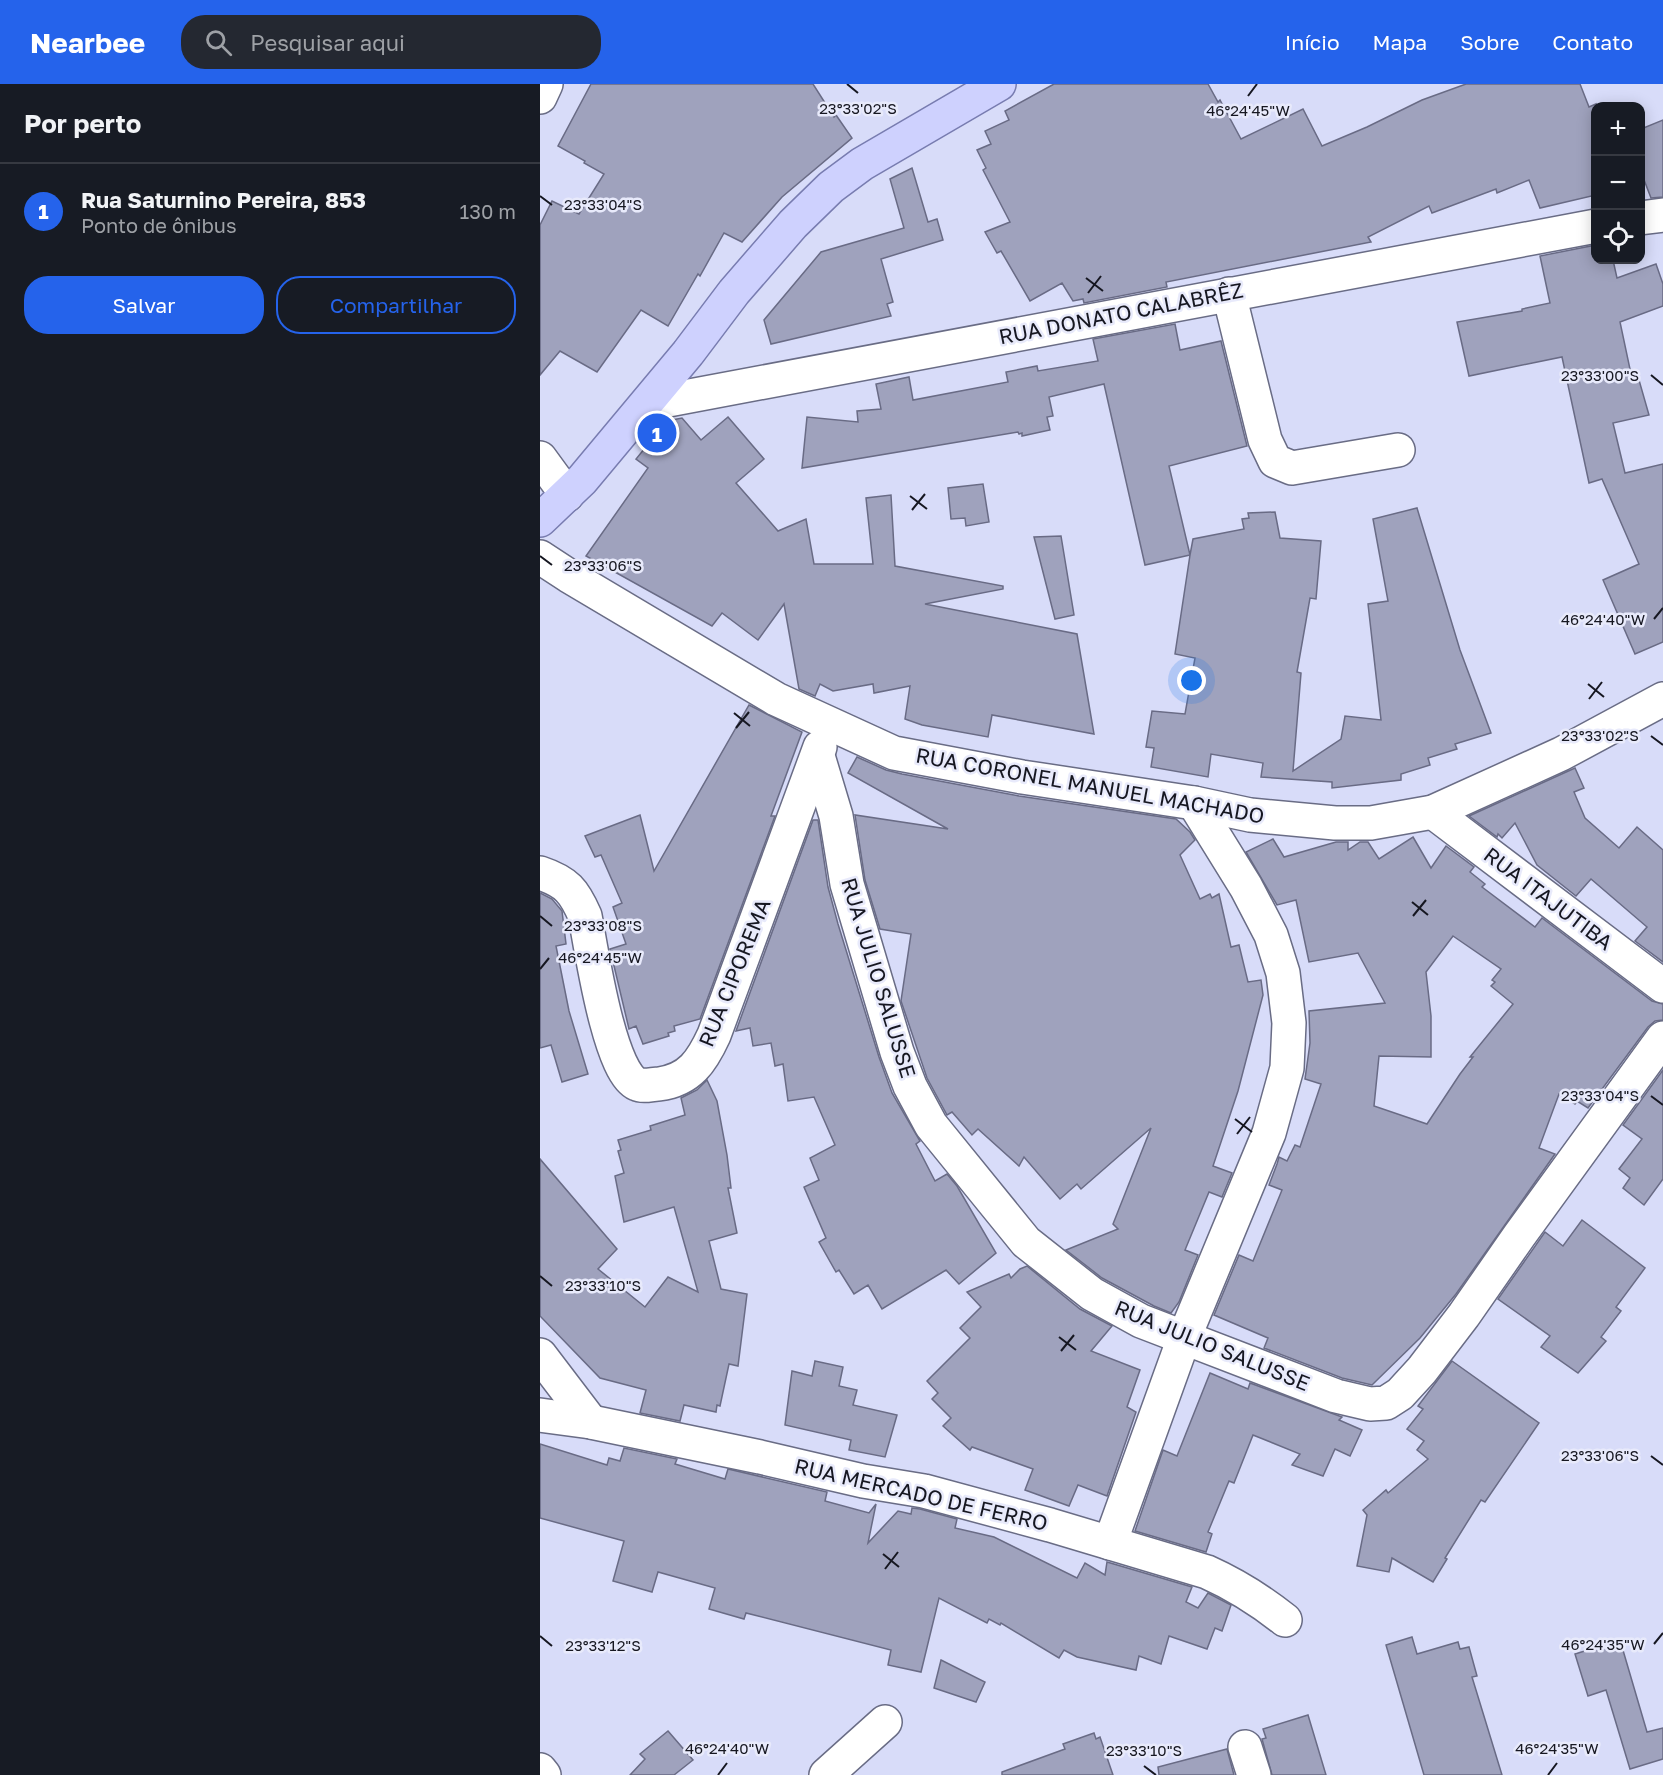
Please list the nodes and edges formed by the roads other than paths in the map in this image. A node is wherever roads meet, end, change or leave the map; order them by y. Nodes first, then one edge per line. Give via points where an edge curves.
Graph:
1 (546, 84) edge
2 (999, 84) edge
3 (540, 97) edge
4 (1663, 214) edge
5 (1645, 217) edge
6 (1591, 227) edge
7 (1229, 294) junction
8 (646, 404) junction
9 (1398, 450) dead end
10 (540, 458) edge
11 (567, 495) junction
12 (540, 520) edge
13 (540, 557) edge
14 (1663, 699) edge
15 (828, 724) junction
16 (818, 756) junction
17 (1194, 803) junction
18 (1433, 812) junction
19 (540, 873) edge
20 (1663, 986) edge
21 (1663, 1038) edge
22 (1184, 1338) junction
23 (540, 1355) edge
24 (540, 1415) edge
25 (591, 1422) junction
26 (1110, 1543) junction
27 (1285, 1620) dead end
28 (885, 1722) dead end
29 (540, 1770) edge
30 (544, 1775) edge
31 (826, 1775) edge

1 - 3 street
2 - 8 main road via 862,164 831,187 793,224 735,292
4 - 5 street
6 - 7 street, RUA DONATO CALABRÊZ
7 - 8 street, RUA DONATO CALABRÊZ
7 - 9 street via 1265,440 1275,461 1292,468
8 - 11 main road
10 - 11 street
11 - 12 main road
13 - 15 street, RUA CORONEL MANUEL MACHADO via 766,693
14 - 18 street, RUA CORONEL MANUEL MACHADO via 1561,754
15 - 16 street, RUA CIPOREMA
15 - 17 street, RUA CORONEL MANUEL MACHADO via 894,753
16 - 19 street, RUA CIPOREMA via 714,1035 693,1069 681,1079 637,1085 630,1079 614,1050 585,916 568,886
16 - 22 street, RUA JULIO SALUSSE via 836,816 847,884 897,1052 931,1125 1026,1242 1092,1294 1141,1321
17 - 18 street, RUA CORONEL MANUEL MACHADO via 1250,815 1335,823 1371,823
17 - 22 street via 1271,935 1283,973 1289,1023 1287,1068 1269,1133
18 - 20 street, RUA ITAJUTIBA
21 - 22 street, RUA JULIO SALUSSE via 1464,1315 1422,1370 1386,1403 1370,1404 1336,1396
22 - 26 street
23 - 25 street
24 - 25 street, RUA MERCADO DE FERRO
25 - 26 street, RUA MERCADO DE FERRO via 924,1491
26 - 27 street, RUA MERCADO DE FERRO via 1208,1572 1262,1602
28 - 31 street
29 - 30 street

